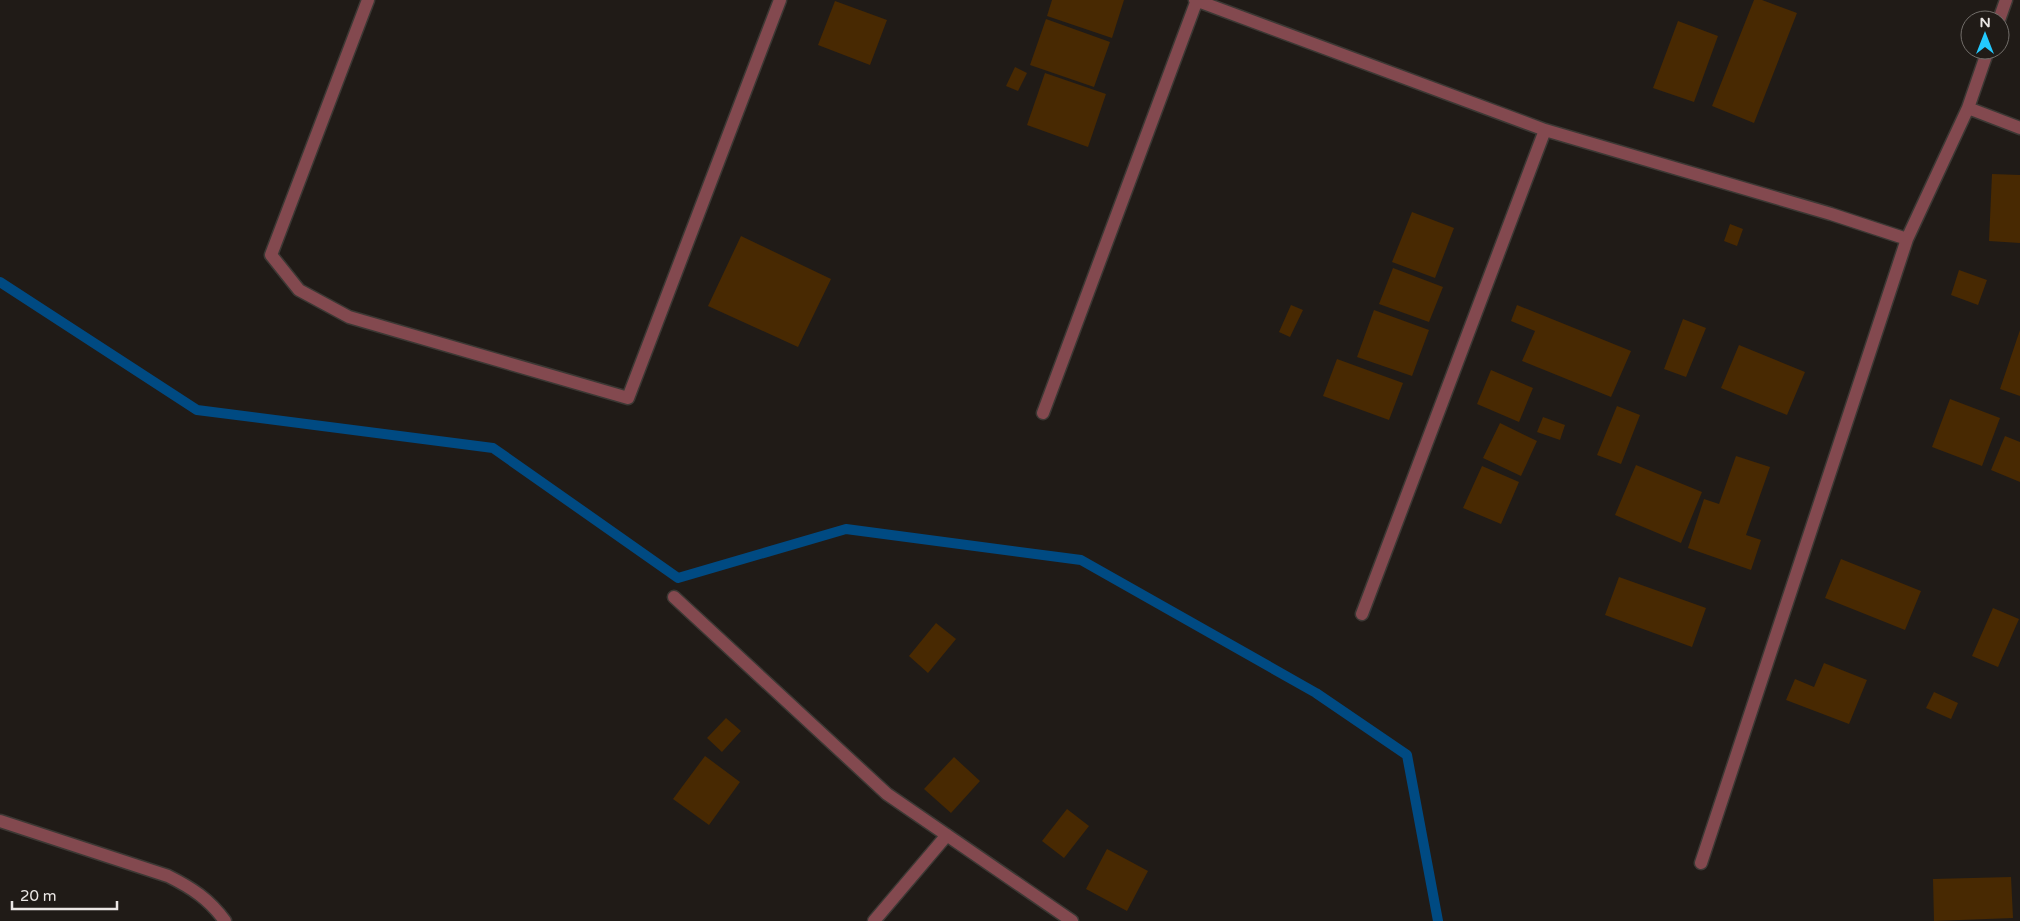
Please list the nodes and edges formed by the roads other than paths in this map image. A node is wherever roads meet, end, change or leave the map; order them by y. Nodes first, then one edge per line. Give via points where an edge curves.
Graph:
1 (368, 0) edge
2 (780, 0) edge
3 (1196, 0) edge
4 (1985, 60) edge
5 (1968, 108) junction
6 (2020, 128) edge
7 (1545, 130) junction
8 (1907, 239) junction
9 (1043, 412) dead end
10 (674, 597) dead end
11 (1362, 614) dead end
12 (0, 822) edge
13 (946, 835) junction
14 (1701, 863) dead end
15 (225, 921) edge
16 (874, 921) edge
17 (1072, 921) edge

1 - 2 street via 271,255 299,290 349,317 628,398
3 - 7 street
3 - 9 street
4 - 5 street
5 - 6 street
5 - 8 street
7 - 8 street
7 - 11 street
8 - 14 street
10 - 13 street via 887,794
12 - 15 street via 168,876 192,888 217,909
13 - 16 street
13 - 17 street

